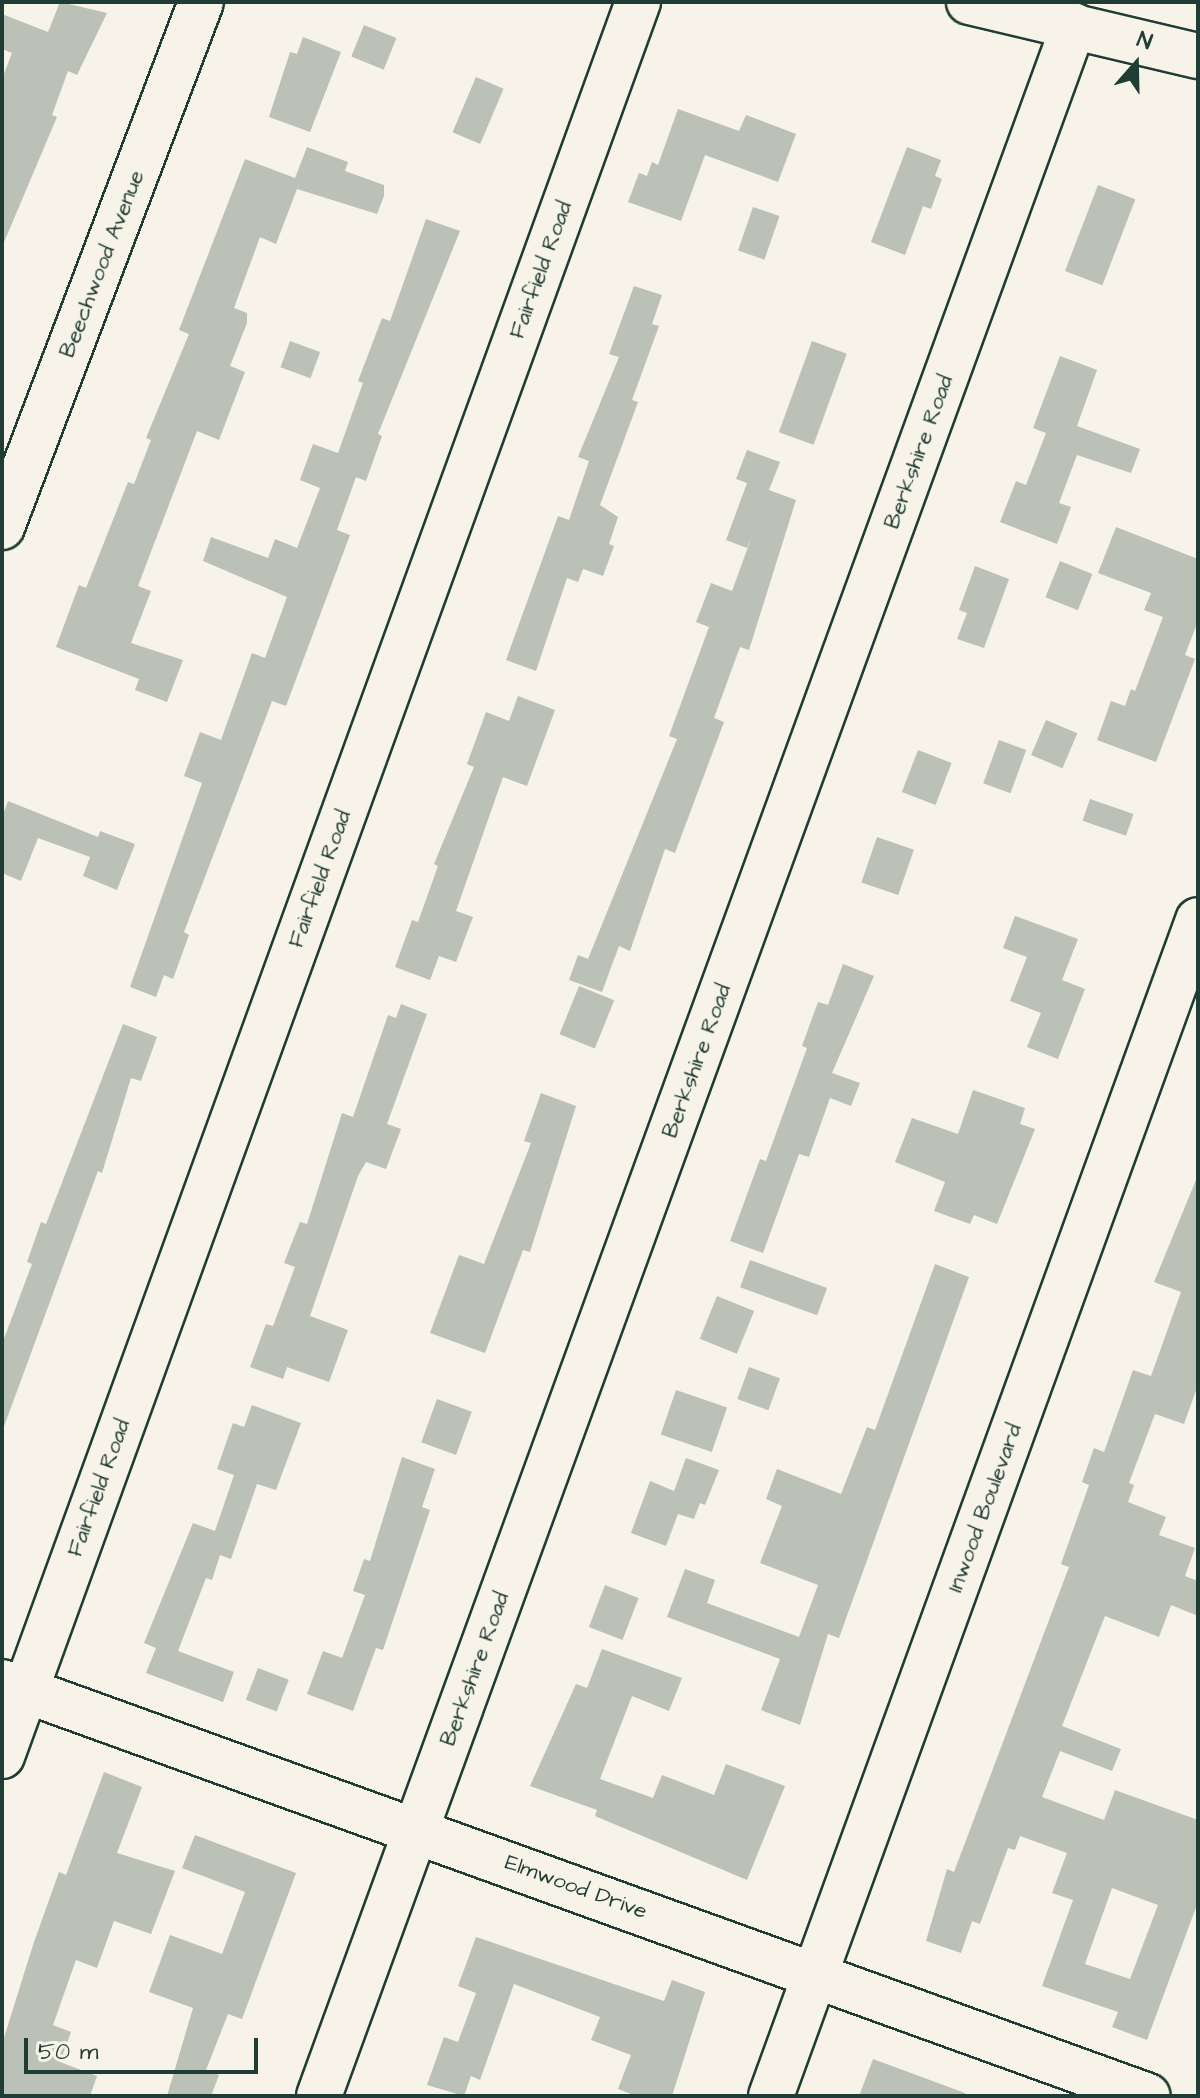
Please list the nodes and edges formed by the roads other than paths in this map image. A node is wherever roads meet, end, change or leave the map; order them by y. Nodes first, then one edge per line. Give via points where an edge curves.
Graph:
1 (201, 2) edge
2 (638, 2) edge
3 (969, 2) edge
4 (1078, 16) edge
5 (1198, 56) edge
6 (2, 527) edge
7 (1198, 920) edge
8 (14, 1686) edge
9 (2, 1756) edge
10 (416, 1830) junction
11 (816, 1973) junction
12 (319, 2096) edge
13 (771, 2096) edge
14 (1148, 2096) edge

1 - 6 street, Beechwood Avenue
2 - 8 street, Fairfield Road
3 - 4 street
4 - 5 street
4 - 10 street, Berkshire Road
7 - 11 street, Inwood Boulevard
8 - 9 street, Fairfield Road
8 - 10 street, Elmwood Drive
10 - 11 street, Elmwood Drive
10 - 12 street, Berkshire Road
11 - 13 street, Inwood Boulevard
11 - 14 street, Elmwood Drive

